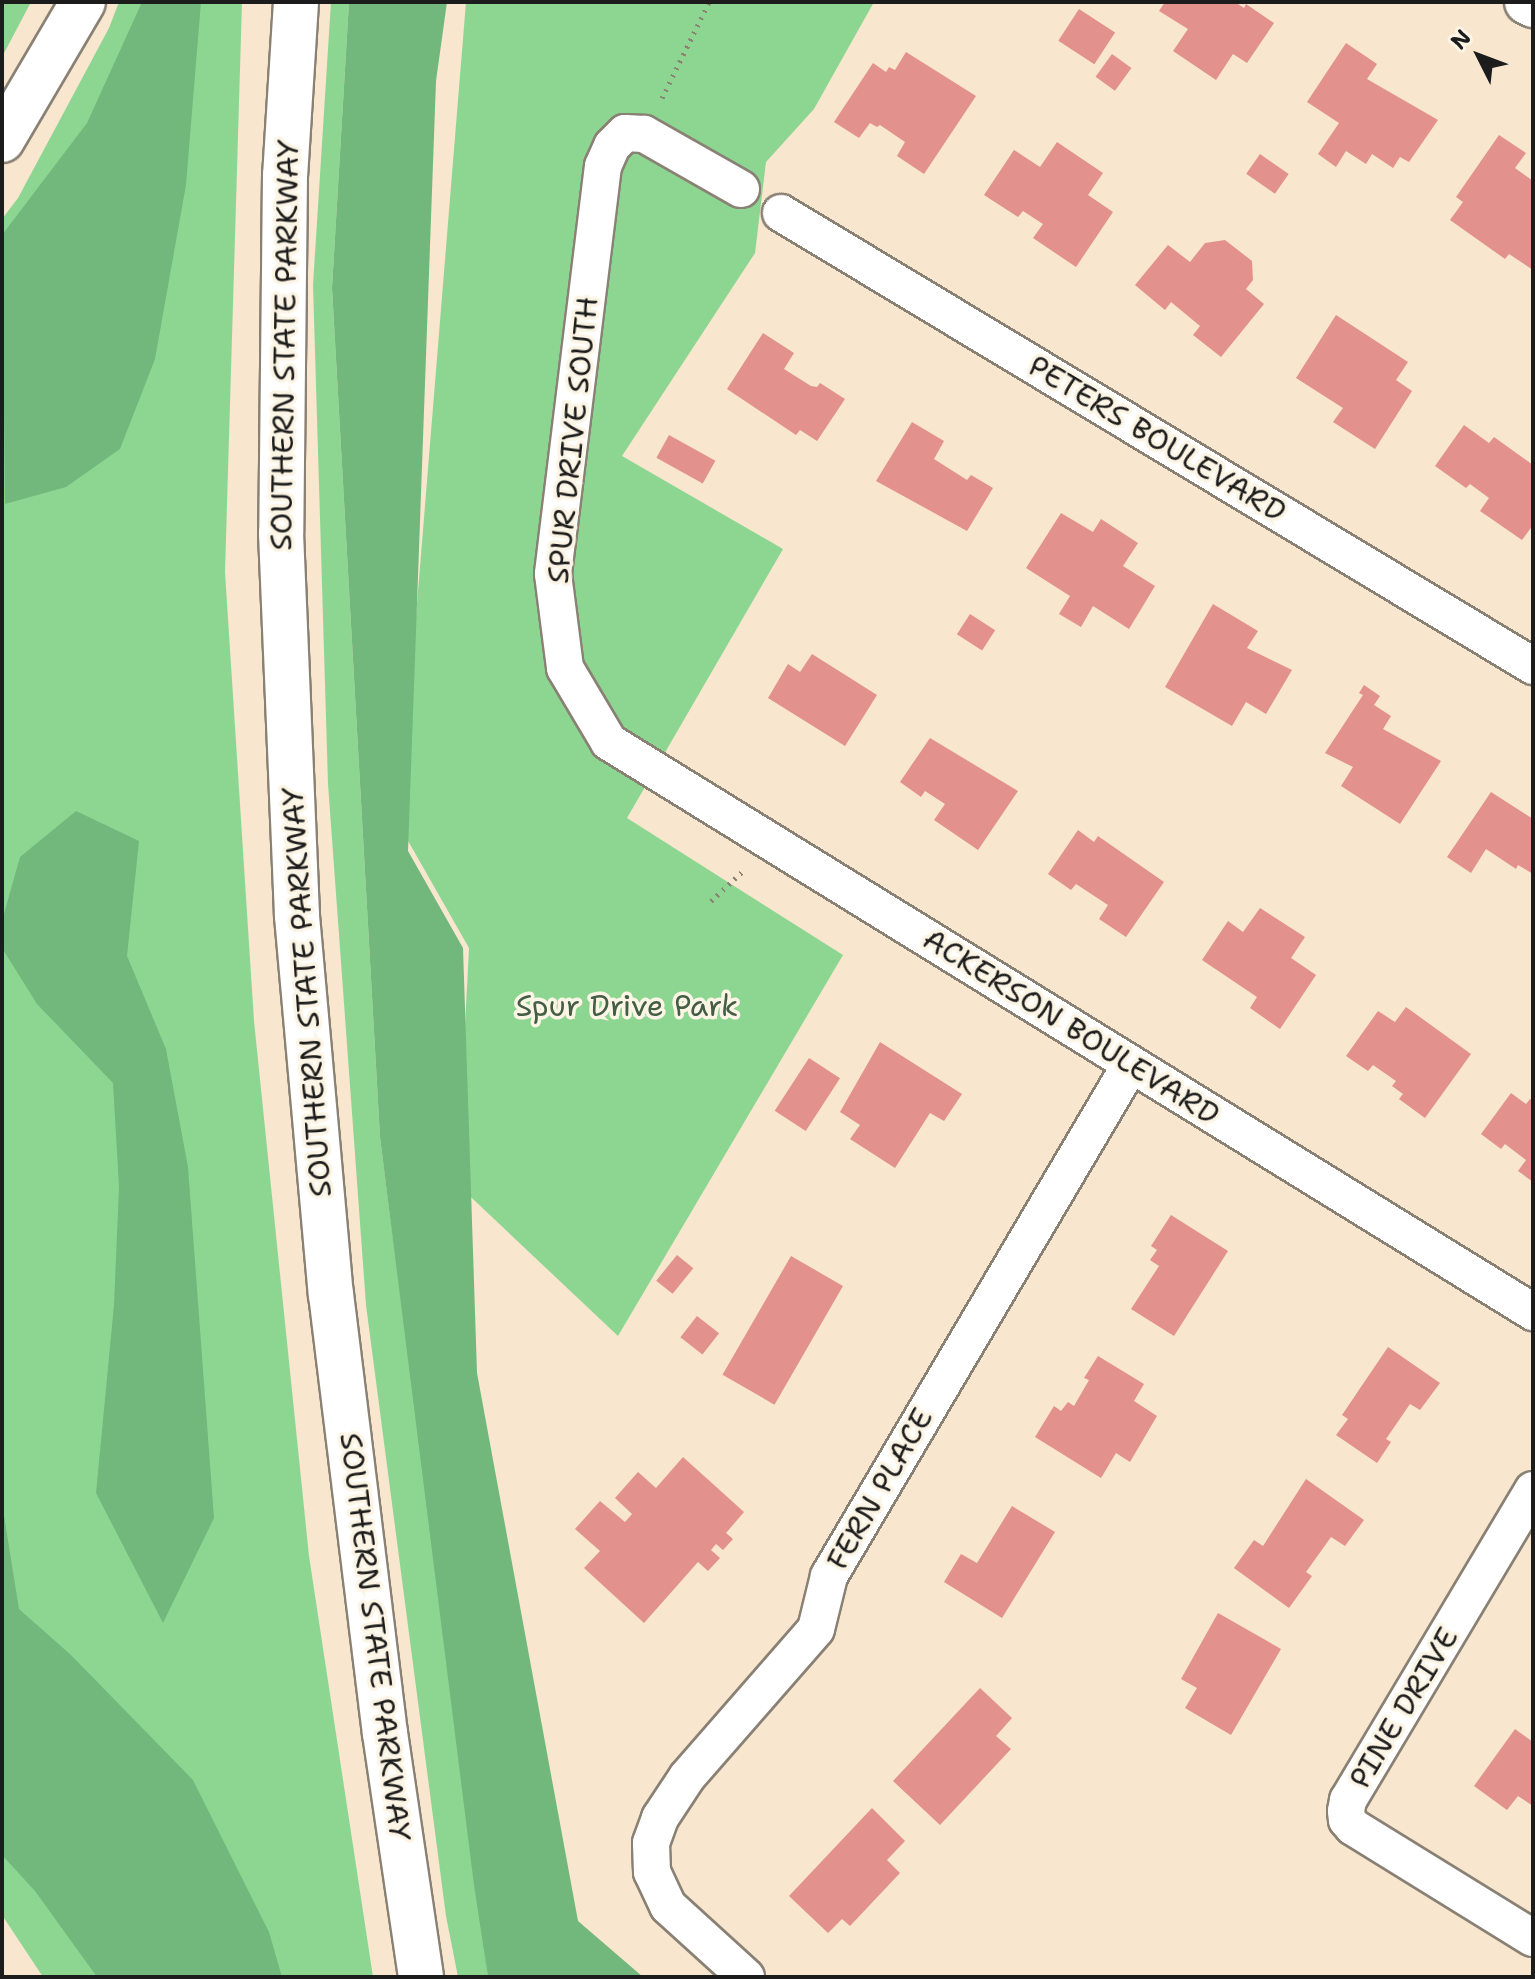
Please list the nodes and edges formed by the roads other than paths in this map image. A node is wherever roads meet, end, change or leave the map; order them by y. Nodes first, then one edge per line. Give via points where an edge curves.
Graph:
1 (83, 2) edge
2 (296, 2) edge
3 (1527, 2) edge
4 (1533, 5) edge
5 (2, 140) edge
6 (741, 189) dead end
7 (781, 213) dead end
8 (1533, 666) edge
9 (609, 742) joint
10 (1131, 1064) junction
11 (1533, 1312) edge
12 (1533, 1490) edge
13 (1533, 1938) edge
14 (421, 1977) edge
15 (746, 1977) edge

1 - 5 main road
2 - 14 main road, SOUTHERN STATE PARKWAY via 285,175 281,533 297,916 331,1294
3 - 4 main road
6 - 9 street, SPUR DRIVE SOUTH via 634,134 612,146 603,166 553,574 565,668
7 - 8 street, PETERS BOULEVARD
9 - 10 street, ACKERSON BOULEVARD
10 - 11 street, ACKERSON BOULEVARD
10 - 15 street, FERN PLACE via 829,1576 816,1629 687,1777 660,1818 651,1843 652,1872 668,1906
12 - 13 street, PINE DRIVE via 1346,1811 1353,1827

